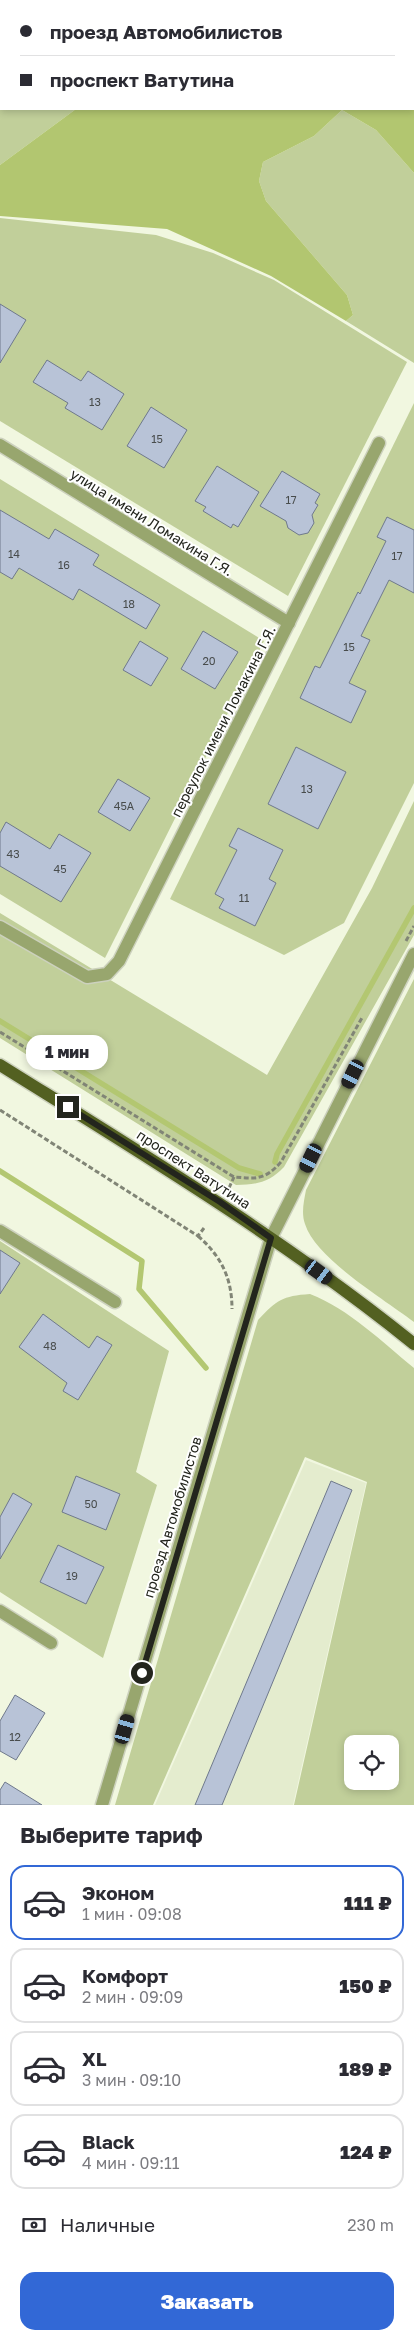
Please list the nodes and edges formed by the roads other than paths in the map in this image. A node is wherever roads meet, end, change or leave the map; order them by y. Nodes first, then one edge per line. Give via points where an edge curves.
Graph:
1 (379, 443) dead end
2 (0, 445) edge
3 (289, 624) junction
4 (0, 927) edge
5 (414, 954) edge
6 (0, 1065) edge
7 (0, 1231) edge
8 (271, 1238) junction
9 (115, 1302) dead end
10 (414, 1344) edge
11 (0, 1611) edge
12 (51, 1643) dead end
13 (102, 1805) edge

1 - 3 street, переулок имени Ломакина Г.Я.
2 - 3 street, улица имени Ломакина Г.Я.
3 - 4 street, переулок имени Ломакина Г.Я. via 119,961 107,974 87,977
5 - 8 street, проезд Автомобилистов
6 - 8 main road, проспект Ватутина via 220,1202
7 - 9 street
8 - 10 main road, проспект Ватутина
8 - 13 street, проезд Автомобилистов
11 - 12 street

